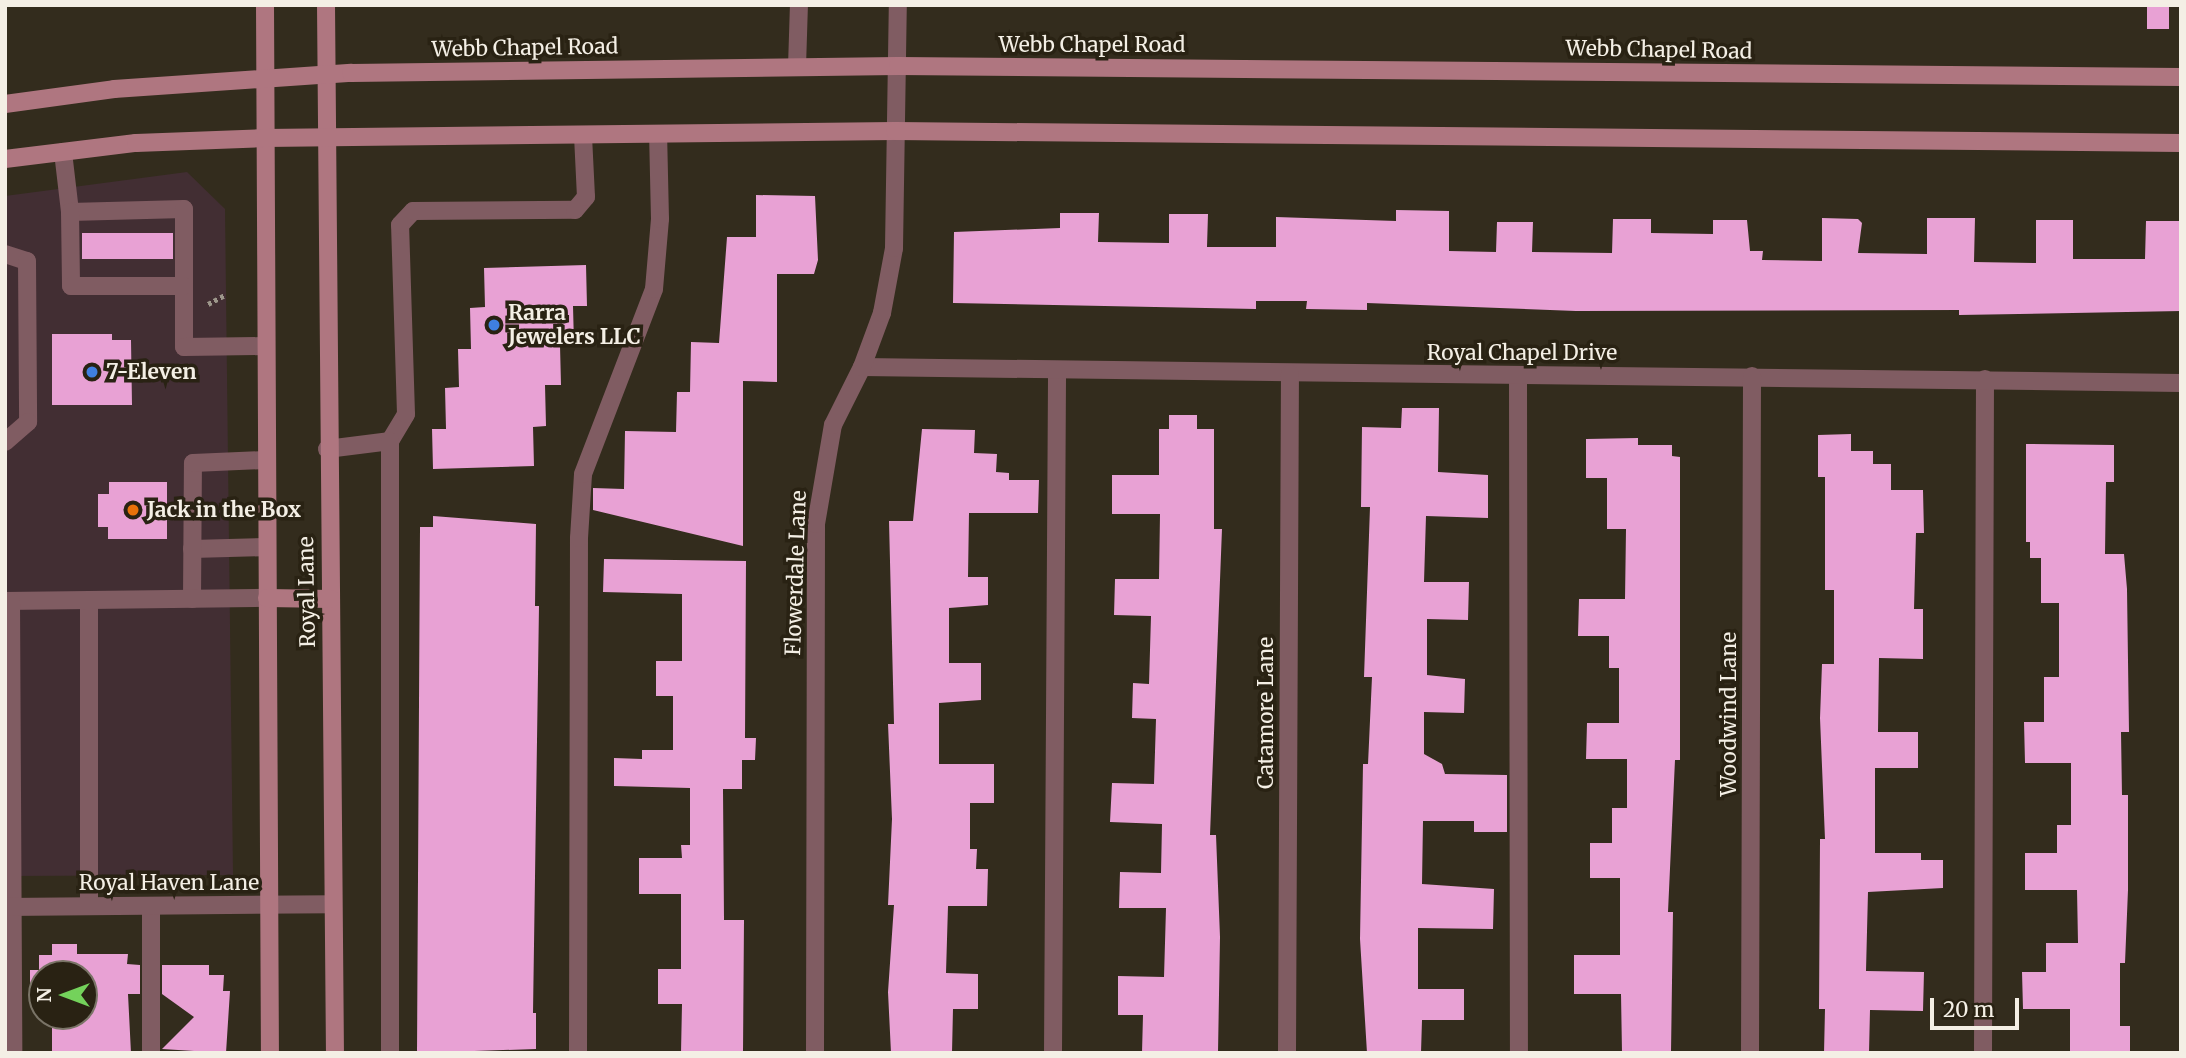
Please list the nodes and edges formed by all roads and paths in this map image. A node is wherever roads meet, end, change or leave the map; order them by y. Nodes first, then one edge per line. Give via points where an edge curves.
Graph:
1 (265, 5) edge
2 (326, 5) edge
3 (799, 5) edge
4 (898, 5) edge
5 (898, 66) junction
6 (797, 67) junction
7 (326, 73) junction
8 (263, 75) junction
9 (2181, 77) edge
10 (5, 104) edge
11 (895, 131) junction
12 (658, 134) junction
13 (583, 135) junction
14 (264, 138) junction
15 (328, 138) junction
16 (2181, 143) edge
17 (63, 152) junction
18 (5, 159) edge
19 (70, 212) junction
20 (5, 254) edge
21 (184, 286) junction
22 (225, 295) dead end
23 (208, 304) dead end
24 (265, 346) junction
25 (862, 367) junction
26 (1057, 370) junction
27 (1290, 374) junction
28 (1518, 376) junction
29 (1752, 376) junction
30 (1985, 379) junction
31 (2181, 383) edge
32 (390, 441) junction
33 (5, 442) edge
34 (327, 449) junction
35 (266, 460) junction
36 (267, 547) junction
37 (192, 549) junction
38 (267, 598) junction
39 (192, 599) junction
40 (331, 599) junction
41 (89, 600) junction
42 (8, 601) edge
43 (333, 904) junction
44 (269, 905) junction
45 (89, 906) junction
46 (151, 906) junction
47 (9, 907) edge
48 (13, 1053) edge
49 (151, 1053) edge
50 (270, 1053) edge
51 (335, 1053) edge
52 (390, 1053) edge
53 (578, 1053) edge
54 (815, 1053) edge
55 (1053, 1053) edge
56 (1287, 1053) edge
57 (1519, 1053) edge
58 (1750, 1053) edge
59 (1983, 1053) edge

1 - 8 main road, Royal Lane
2 - 7 main road, Royal Lane
3 - 6 street
4 - 5 street, Flowerdale Lane
5 - 6 main road, Webb Chapel Road
5 - 9 main road, Webb Chapel Road
5 - 11 street, Flowerdale Lane
6 - 7 main road, Webb Chapel Road
7 - 8 main road, Webb Chapel Road
7 - 15 main road, Royal Lane
8 - 10 main road, Webb Chapel Road
8 - 14 main road, Royal Lane
11 - 12 main road
11 - 16 main road
11 - 25 street, Flowerdale Lane via 894,248 882,313
12 - 13 main road
12 - 53 street via 660,219 654,289 583,474
13 - 15 main road
13 - 32 street via 586,197 575,210 413,211 400,225 406,414
14 - 15 main road
14 - 17 main road via 136,143
14 - 24 main road, Royal Lane
15 - 34 main road, Royal Lane
17 - 18 main road
17 - 19 street
19 - 21 street via 71,286
19 - 21 street via 184,209
20 - 33 street via 27,261 28,422
21 - 24 street via 184,347
22 - 23 path
24 - 35 main road, Royal Lane
25 - 26 street, Royal Chapel Drive
25 - 54 street, Flowerdale Lane via 833,425 816,524
26 - 27 street, Royal Chapel Drive
26 - 55 street
27 - 28 street, Royal Chapel Drive
27 - 56 street, Catamore Lane
28 - 29 street, Royal Chapel Drive
28 - 57 street
29 - 30 street, Royal Chapel Drive
29 - 58 street, Woodwind Lane
30 - 31 street, Royal Chapel Drive
30 - 59 street
32 - 34 street
32 - 52 street
34 - 40 main road, Royal Lane
35 - 36 main road, Royal Lane
35 - 37 street via 193,463
36 - 37 street
36 - 38 main road, Royal Lane
37 - 39 street
38 - 39 street
38 - 40 main road
38 - 44 main road, Royal Lane
39 - 41 street
40 - 43 main road, Royal Lane
41 - 42 street
41 - 45 street
42 - 47 street
43 - 44 street, Royal Haven Lane
43 - 51 main road, Royal Lane
44 - 46 street, Royal Haven Lane
44 - 50 main road, Royal Lane
45 - 46 street, Royal Haven Lane
45 - 47 street, Royal Haven Lane
46 - 49 street
47 - 48 street

